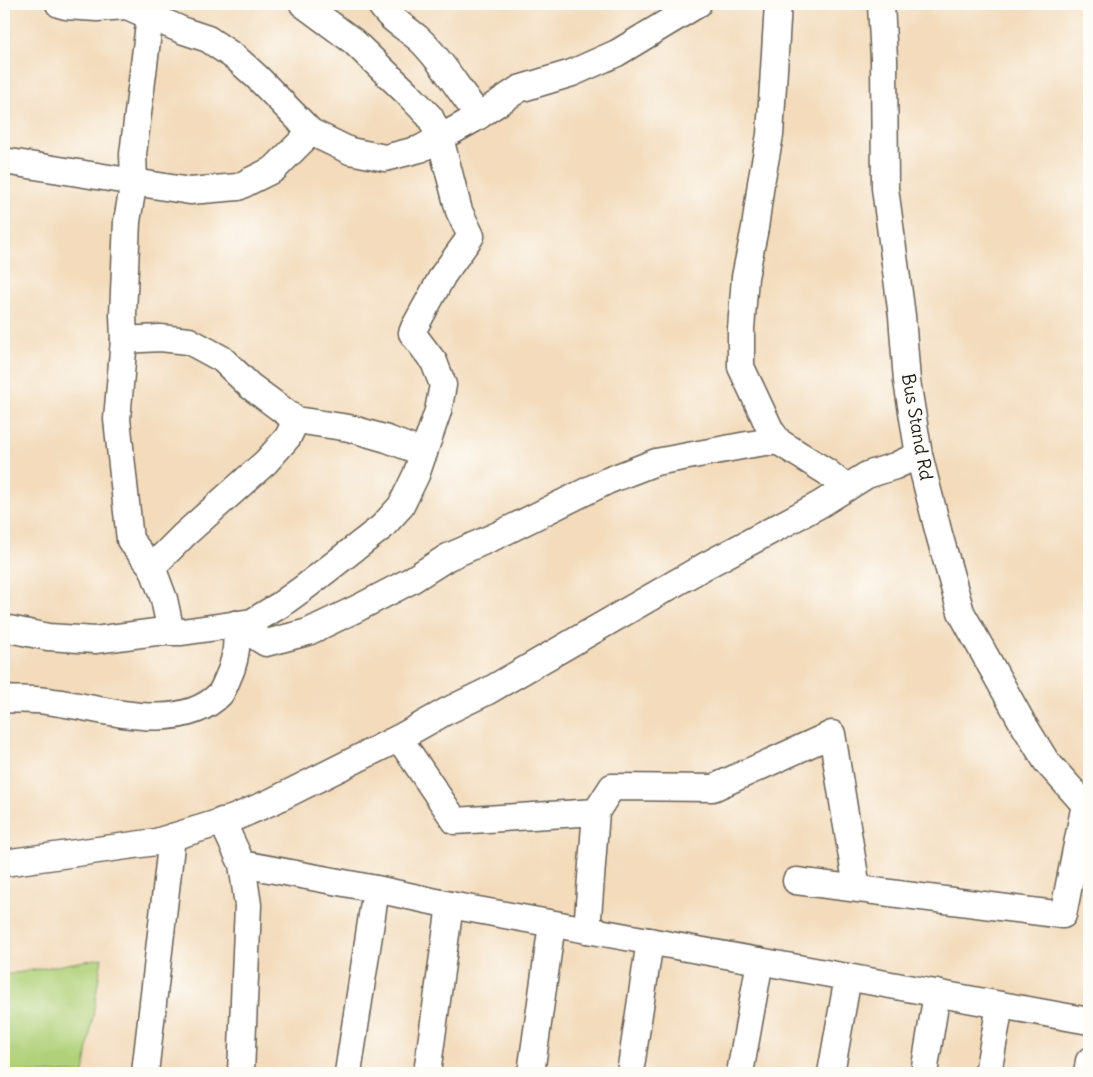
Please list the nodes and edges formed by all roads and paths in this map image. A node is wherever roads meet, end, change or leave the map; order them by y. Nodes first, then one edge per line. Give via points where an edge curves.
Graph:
1 (59, 4) edge
2 (303, 4) edge
3 (380, 4) edge
4 (698, 4) edge
5 (778, 4) edge
6 (881, 4) edge
7 (150, 16) junction
8 (479, 116) junction
9 (311, 132) junction
10 (440, 138) junction
11 (4, 161) edge
12 (134, 181) junction
13 (124, 340) junction
14 (296, 420) junction
15 (779, 442) junction
16 (424, 453) junction
17 (919, 455) junction
18 (846, 488) junction
19 (152, 567) junction
20 (236, 624) junction
21 (4, 628) edge
22 (171, 632) junction
23 (266, 644) junction
24 (233, 669) junction
25 (4, 699) edge
26 (399, 738) junction
27 (1087, 807) edge
28 (596, 812) junction
29 (222, 821) junction
30 (172, 837) junction
31 (4, 863) edge
32 (242, 864) junction
33 (796, 881) dead end
34 (857, 888) junction
35 (376, 889) junction
36 (450, 905) junction
37 (552, 924) junction
38 (587, 930) junction
39 (650, 941) junction
40 (760, 961) junction
41 (848, 977) junction
42 (937, 994) junction
43 (1000, 1005) junction
44 (1089, 1021) edge
45 (1089, 1061) edge
46 (145, 1073) edge
47 (241, 1073) edge
48 (348, 1073) edge
49 (427, 1073) edge
50 (531, 1073) edge
51 (630, 1073) edge
52 (740, 1073) edge
53 (831, 1073) edge
54 (924, 1073) edge
55 (988, 1073) edge
56 (1087, 1073) edge

1 - 7 street via 97,8 127,6
2 - 10 street via 353,41 401,87 430,116
3 - 8 street via 388,15 420,39
4 - 8 street via 617,53 572,73 519,90
5 - 15 street via 770,135 745,277 741,367
6 - 17 street, Bus Stand Rd via 884,188
7 - 9 street via 208,39 236,58
7 - 12 street via 133,154
8 - 10 street
9 - 10 street via 350,151 385,158 401,155
9 - 12 street via 274,168 238,187 190,190
10 - 16 street via 459,211 471,236 443,275 412,333 434,362 442,386 438,411
11 - 12 street
12 - 13 street via 127,221
13 - 14 street via 160,338 189,341 222,359 250,386
13 - 19 street via 117,419 130,540
14 - 16 street via 349,428
14 - 19 street via 288,437 266,462
15 - 18 street
15 - 23 street via 756,443 656,462 607,481 448,557 350,612 308,632
16 - 20 street via 401,506 382,527 280,606 252,622
17 - 18 street via 867,474
17 - 27 street, Bus Stand Rd via 960,612 1046,761
18 - 26 street
19 - 22 street via 164,598
20 - 22 street
20 - 23 street
20 - 24 street via 238,641
21 - 22 street via 48,637 95,640
23 - 24 street
24 - 25 street via 221,693 203,706 177,715 132,715 46,701
26 - 28 street via 455,821
26 - 29 street via 273,801
27 - 34 street via 1063,915
28 - 34 street via 612,787 713,788 832,734
28 - 38 street
29 - 30 street
29 - 32 street
30 - 31 street
30 - 46 street
32 - 35 street
32 - 47 street via 248,905
33 - 34 street
35 - 36 street
35 - 48 street
36 - 37 street
36 - 49 street
37 - 38 street
37 - 50 street
38 - 39 street
39 - 40 street
39 - 51 street
40 - 41 street
40 - 52 street
41 - 42 street
41 - 53 street
42 - 43 street
42 - 54 street
43 - 44 street
43 - 55 street
45 - 56 street

